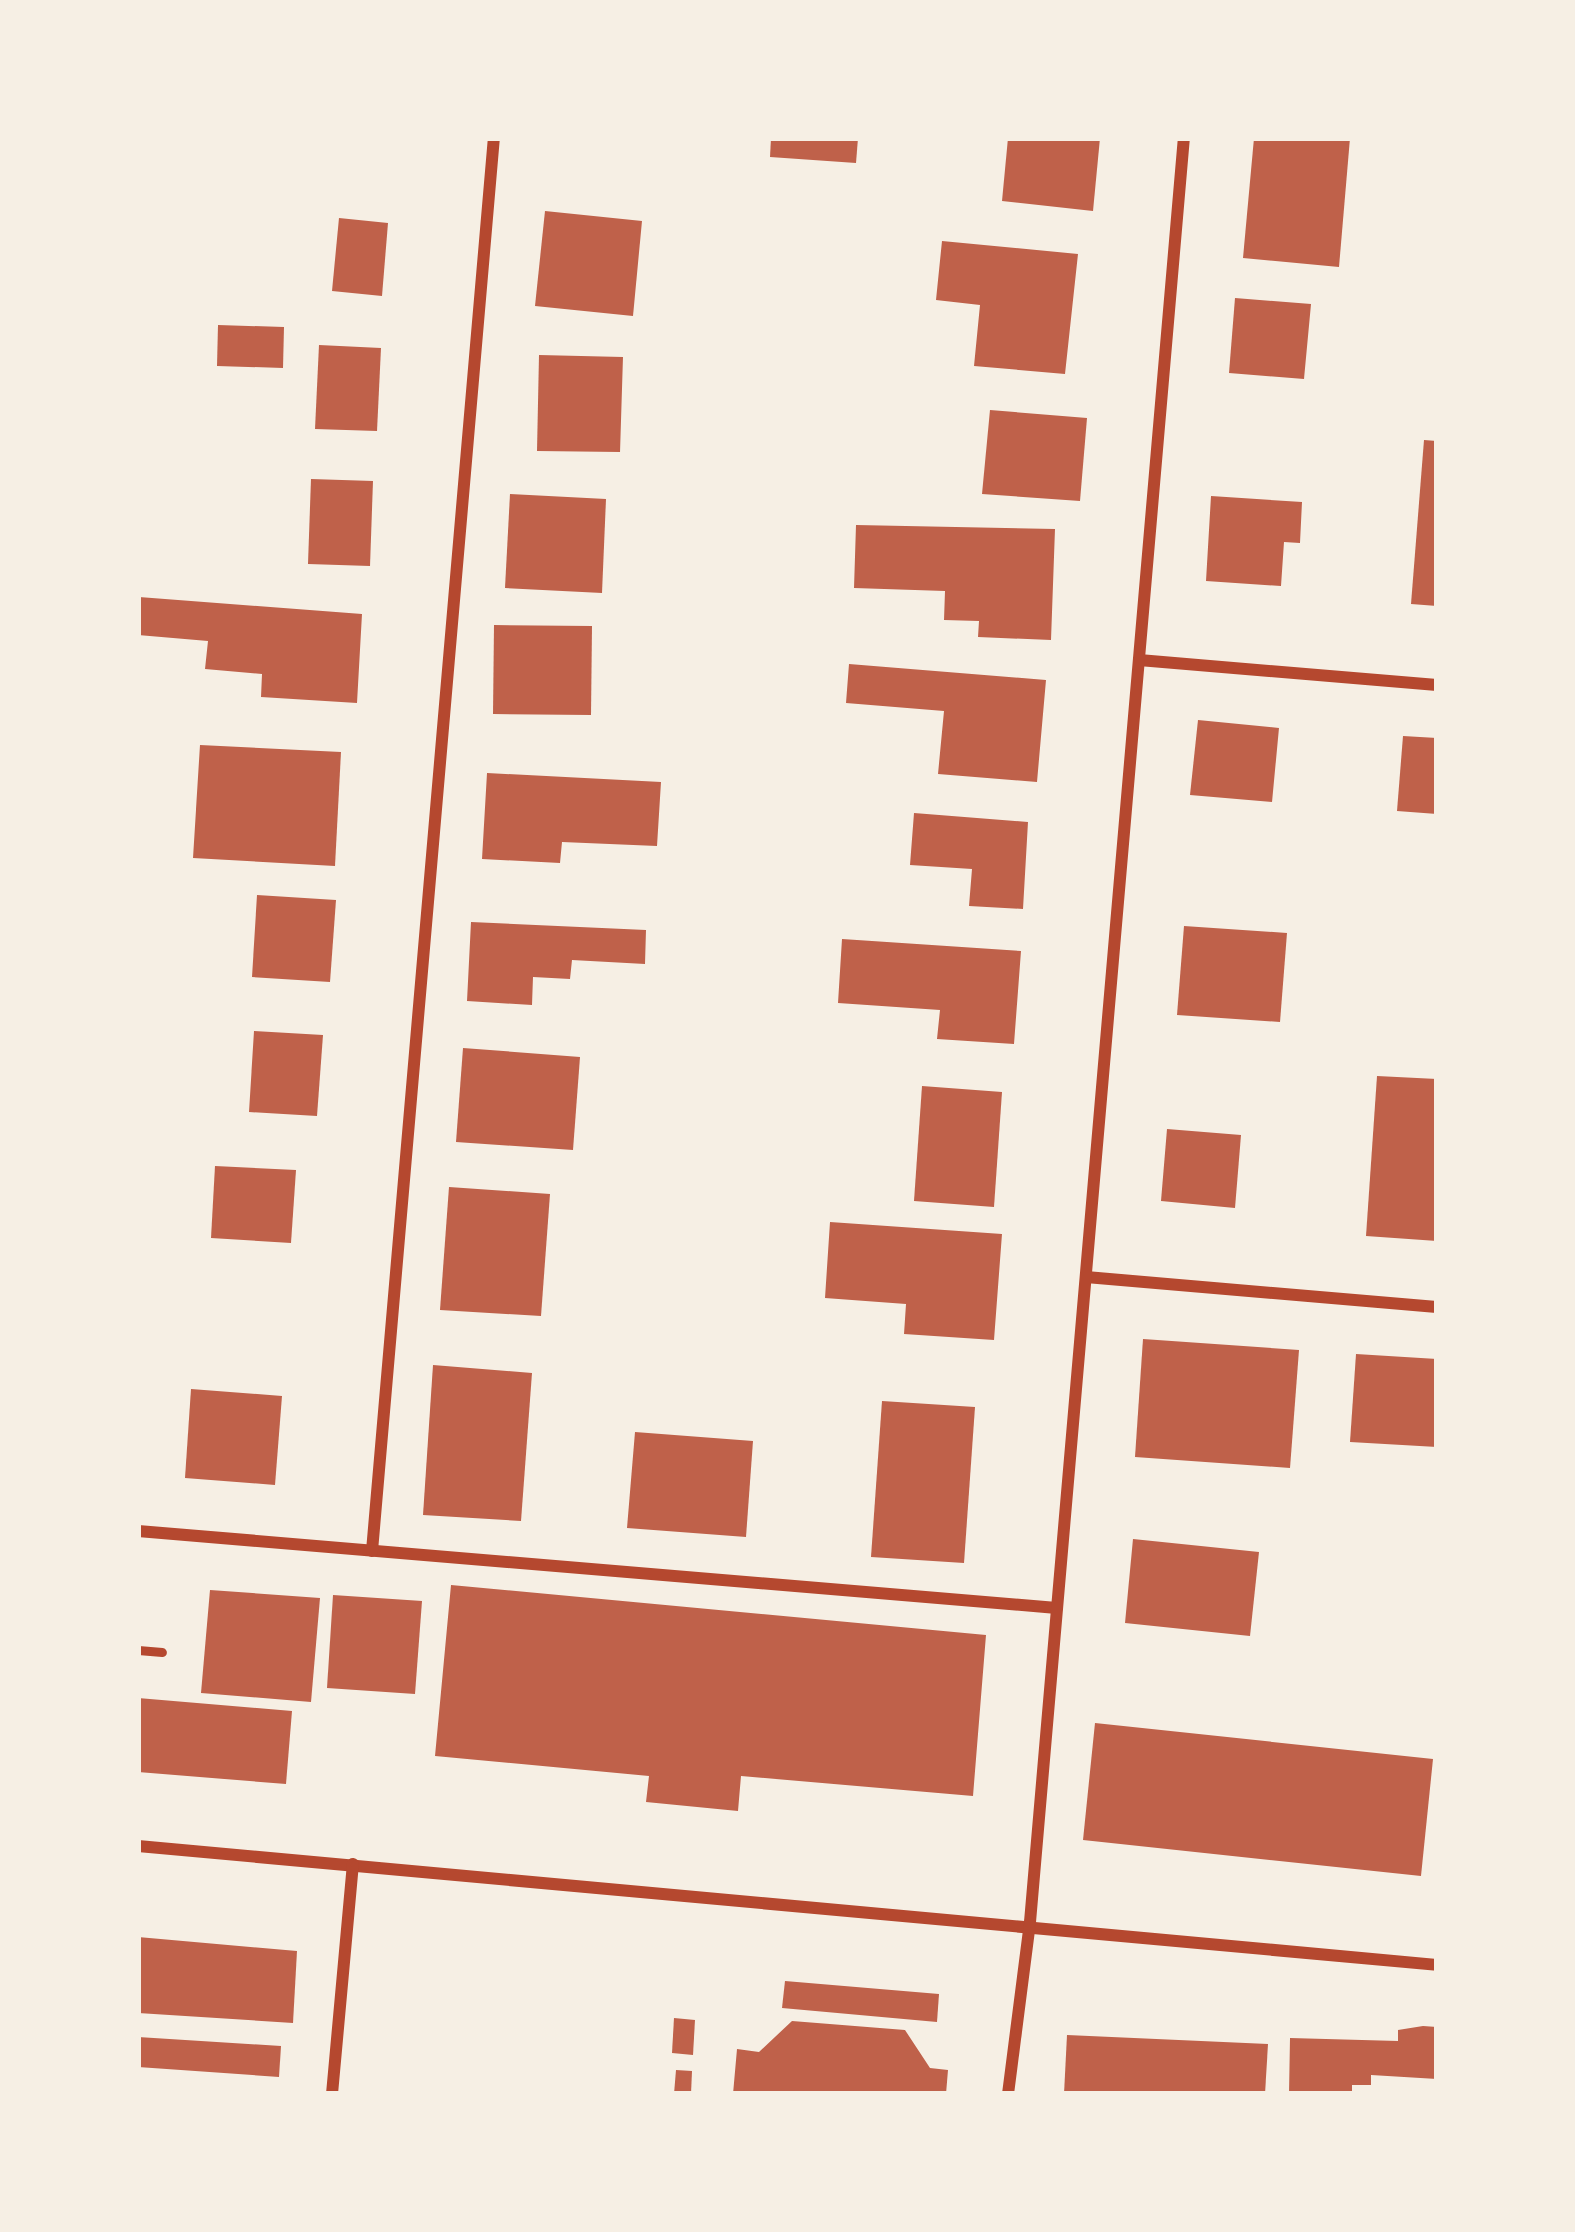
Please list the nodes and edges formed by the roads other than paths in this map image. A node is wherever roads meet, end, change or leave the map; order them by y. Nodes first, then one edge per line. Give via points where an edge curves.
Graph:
1 (494, 138) edge
2 (1184, 138) edge
3 (1139, 660) junction
4 (1437, 685) edge
5 (1086, 1277) junction
6 (1437, 1307) edge
7 (138, 1531) edge
8 (372, 1551) junction
9 (1057, 1609) junction
10 (138, 1650) edge
11 (162, 1652) dead end
12 (138, 1846) edge
13 (352, 1864) junction
14 (1030, 1922) junction
15 (1437, 1965) edge
16 (332, 2094) edge
17 (1008, 2094) edge

1 - 8 street
2 - 3 street
3 - 4 street
3 - 5 street
5 - 6 street
5 - 9 street
7 - 8 street
8 - 9 street
9 - 14 street
10 - 11 lane
12 - 13 street
13 - 14 street
13 - 16 street
14 - 15 street
14 - 17 street

